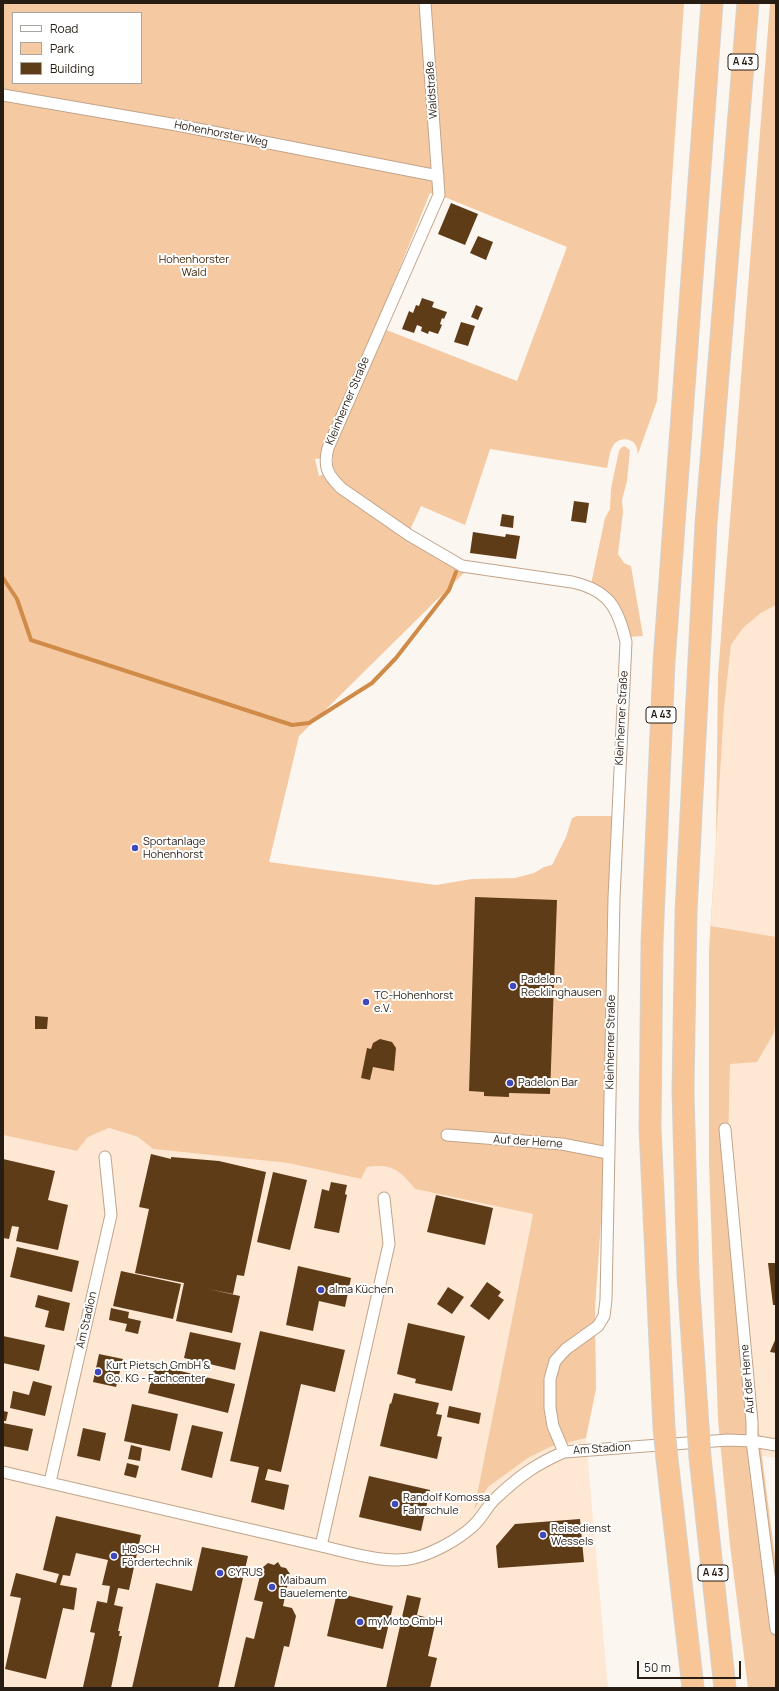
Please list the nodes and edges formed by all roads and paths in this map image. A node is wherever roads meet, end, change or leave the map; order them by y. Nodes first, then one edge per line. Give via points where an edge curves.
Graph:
1 (425, 3) edge
2 (712, 3) edge
3 (748, 3) edge
4 (3, 95) edge
5 (438, 176) junction
6 (725, 1129) dead end
7 (448, 1135) dead end
8 (608, 1153) junction
9 (105, 1156) dead end
10 (384, 1198) dead end
11 (752, 1441) junction
12 (776, 1445) edge
13 (564, 1452) junction
14 (3, 1472) edge
15 (50, 1482) junction
16 (321, 1546) junction
17 (776, 1629) edge
18 (693, 1688) edge
19 (725, 1688) edge

1 - 5 street, Waldstraße
2 - 18 highway, A 43, bridge via 664,662 652,942 650,1128 664,1428
3 - 19 highway, A 43, bridge via 706,524 686,912 683,1091 688,1276 700,1457
4 - 5 street, Hohenhorster Weg via 177,125
5 - 8 street, Kleinherner Straße via 439,195 328,448 326,468 341,488 409,535 462,566 587,585 608,600 618,615 626,642 614,898
6 - 11 street, Auf der Herne
7 - 8 street, Auf der Herne via 562,1144
8 - 13 street, Kleinherner Straße via 604,1316 598,1326 566,1349 555,1362 550,1379 553,1426
9 - 15 street, Am Stadion via 110,1215
10 - 16 street via 389,1244
11 - 12 street, Am Stadion
11 - 13 street, Am Stadion via 728,1440
11 - 17 street, Auf der Herne
13 - 16 street, Am Stadion via 542,1461 522,1474 495,1499 473,1526 447,1545 414,1558 373,1558
14 - 15 street, Am Stadion
15 - 16 street, Am Stadion

